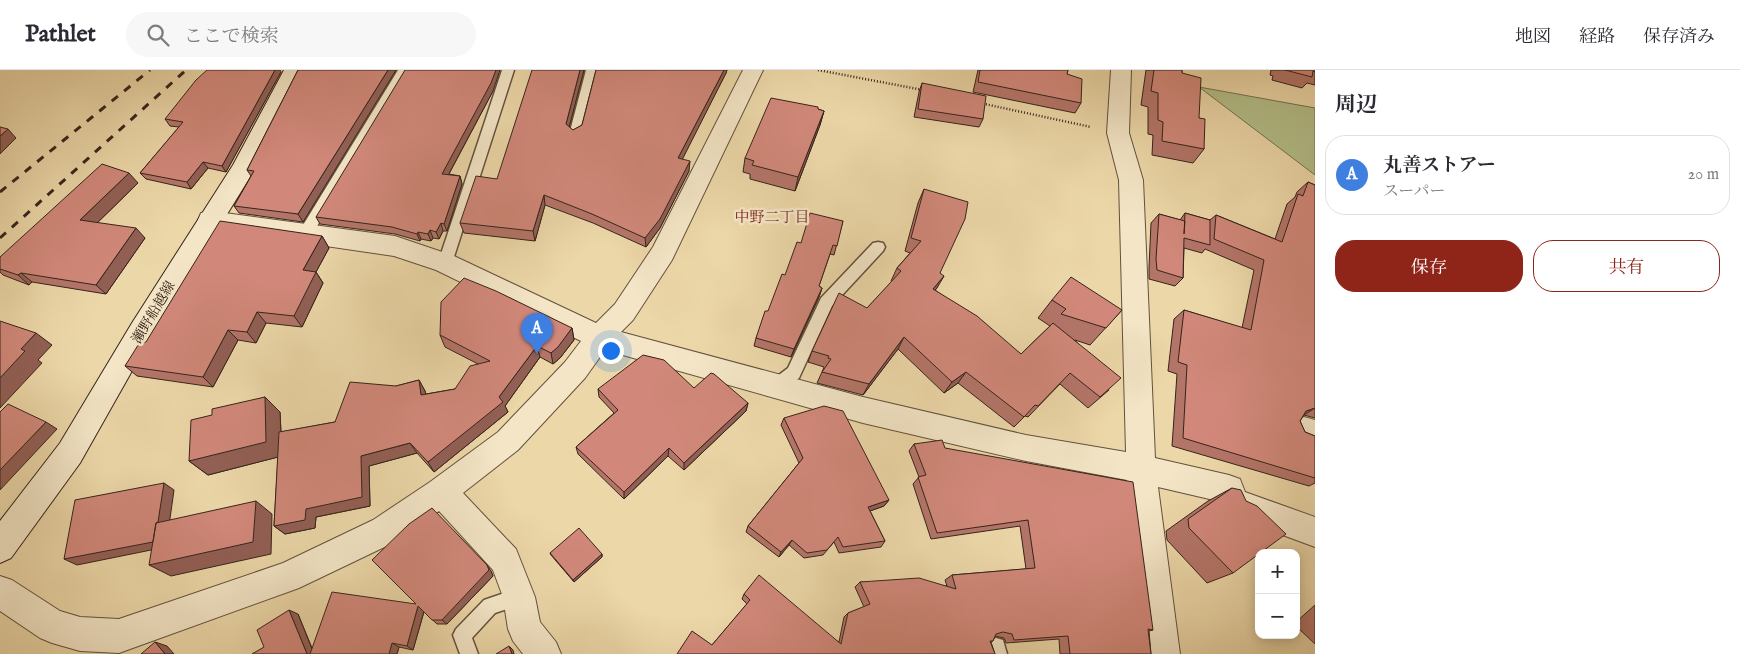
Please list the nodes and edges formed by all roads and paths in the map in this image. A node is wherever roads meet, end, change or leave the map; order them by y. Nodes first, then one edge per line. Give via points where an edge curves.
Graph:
1 (294, 70) edge
2 (404, 70) edge
3 (508, 70) edge
4 (592, 70) edge
5 (753, 70) edge
6 (818, 70) edge
7 (1121, 70) edge
8 (932, 92) edge
9 (979, 102) edge
10 (1118, 133) junction
11 (575, 135) edge
12 (210, 220) junction
13 (305, 234) junction
14 (878, 247) dead end
15 (445, 263) junction
16 (599, 337) junction
17 (776, 386) junction
18 (1141, 469) junction
19 (441, 492) junction
20 (1315, 532) edge
21 (0, 547) edge
22 (0, 592) edge
23 (519, 597) junction
24 (81, 644) edge
25 (469, 654) edge
26 (544, 654) edge
27 (1163, 654) edge

1 - 12 street, 瀬野船越線 via 243,169
2 - 13 lane
3 - 15 lane
4 - 11 lane
5 - 16 street via 663,254 624,312
6 - 8 path
7 - 10 street
9 - 10 path
10 - 18 street via 1131,180
12 - 13 street
12 - 21 street, 瀬野船越線 via 70,453
13 - 15 street via 395,246
14 - 17 lane via 826,302 794,373
15 - 16 street
16 - 17 street
16 - 19 street via 575,370 508,441
17 - 18 street via 1026,448
18 - 20 street via 1229,489 1234,503
18 - 27 street
19 - 23 street via 505,560
19 - 24 street via 384,531 288,577 119,636
22 - 24 street
23 - 25 lane via 490,606 462,635
23 - 26 street via 525,629

